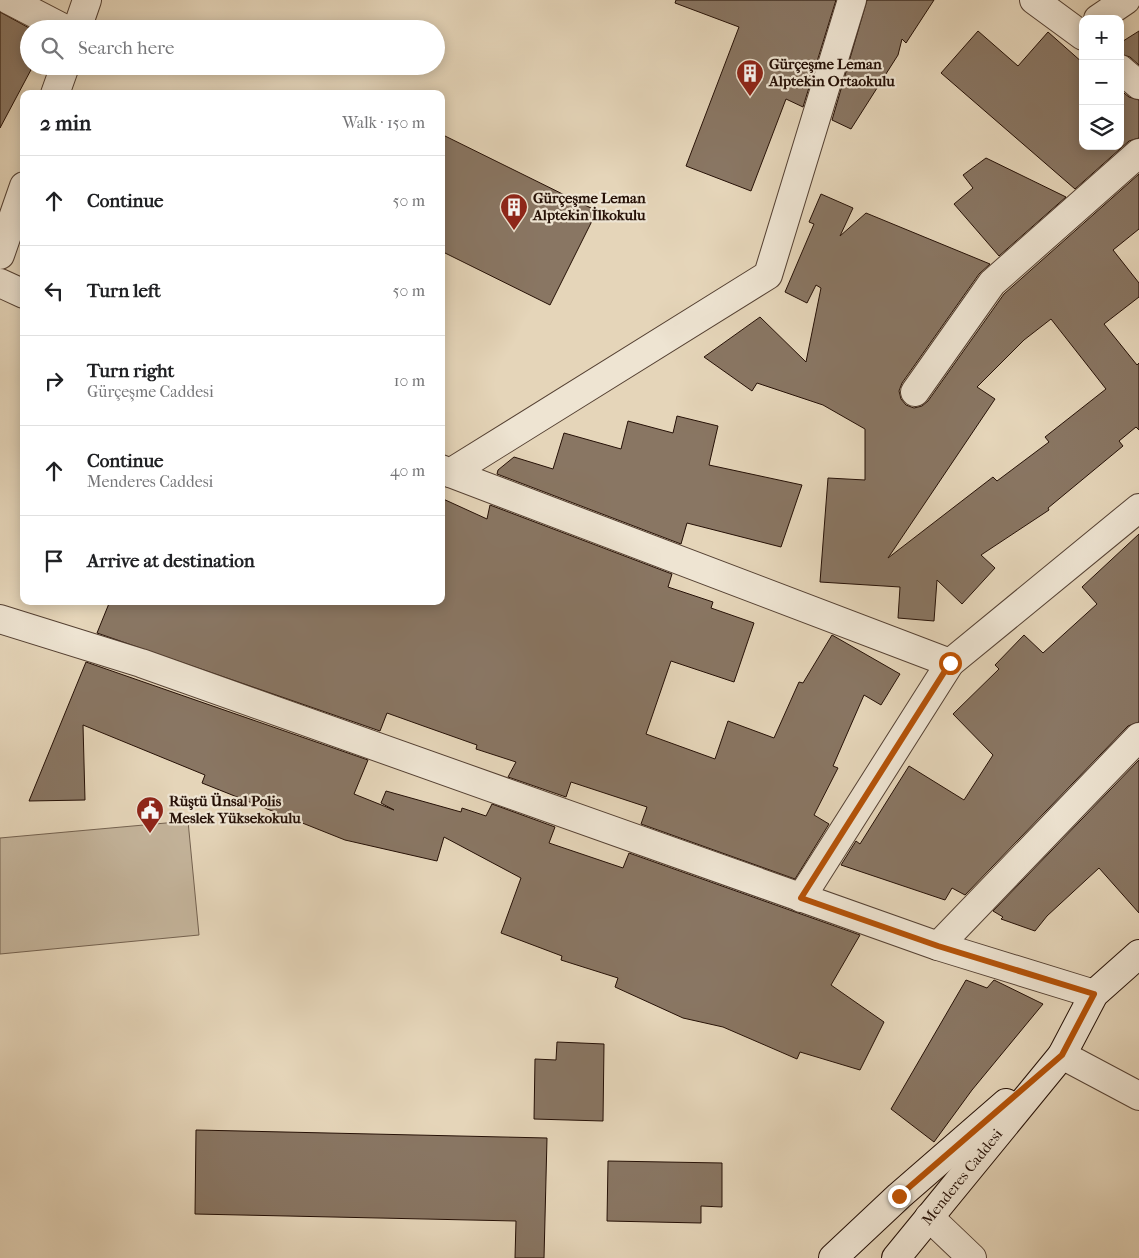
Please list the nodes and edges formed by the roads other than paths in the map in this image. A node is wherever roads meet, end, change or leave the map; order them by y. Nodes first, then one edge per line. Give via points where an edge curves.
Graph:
1 (8, 0) edge
2 (87, 0) edge
3 (852, 0) edge
4 (1034, 0) edge
5 (1126, 0) edge
6 (1105, 15) edge
7 (47, 20) edge
8 (80, 20) edge
9 (1079, 25) edge
10 (1124, 72) edge
11 (61, 75) edge
12 (1139, 85) edge
13 (56, 90) edge
14 (1139, 153) edge
15 (20, 198) edge
16 (0, 255) edge
17 (0, 283) edge
18 (20, 292) edge
19 (915, 392) dead end
20 (446, 471) edge
21 (1139, 508) edge
22 (0, 619) edge
23 (950, 663) junction
24 (1139, 737) edge
25 (801, 898) junction
26 (938, 946) junction
27 (1139, 954) edge
28 (1094, 994) junction
29 (1062, 1055) junction
30 (1139, 1096) edge
31 (929, 1217) junction
32 (833, 1258) edge
33 (896, 1258) edge
34 (972, 1258) edge

1 - 7 street
2 - 8 street
3 - 20 street via 768,275
4 - 9 street
5 - 6 street
10 - 12 street
11 - 13 street
14 - 19 street via 992,283
15 - 16 street
17 - 18 street
20 - 23 street
21 - 23 street
22 - 25 street via 141,663
23 - 25 street
24 - 26 street
25 - 26 street
26 - 28 street
27 - 28 street
28 - 29 street
29 - 30 street
29 - 31 street, Menderes Caddesi
29 - 32 street, Menderes Caddesi via 899,1196
31 - 33 street, Menderes Caddesi
31 - 34 street

